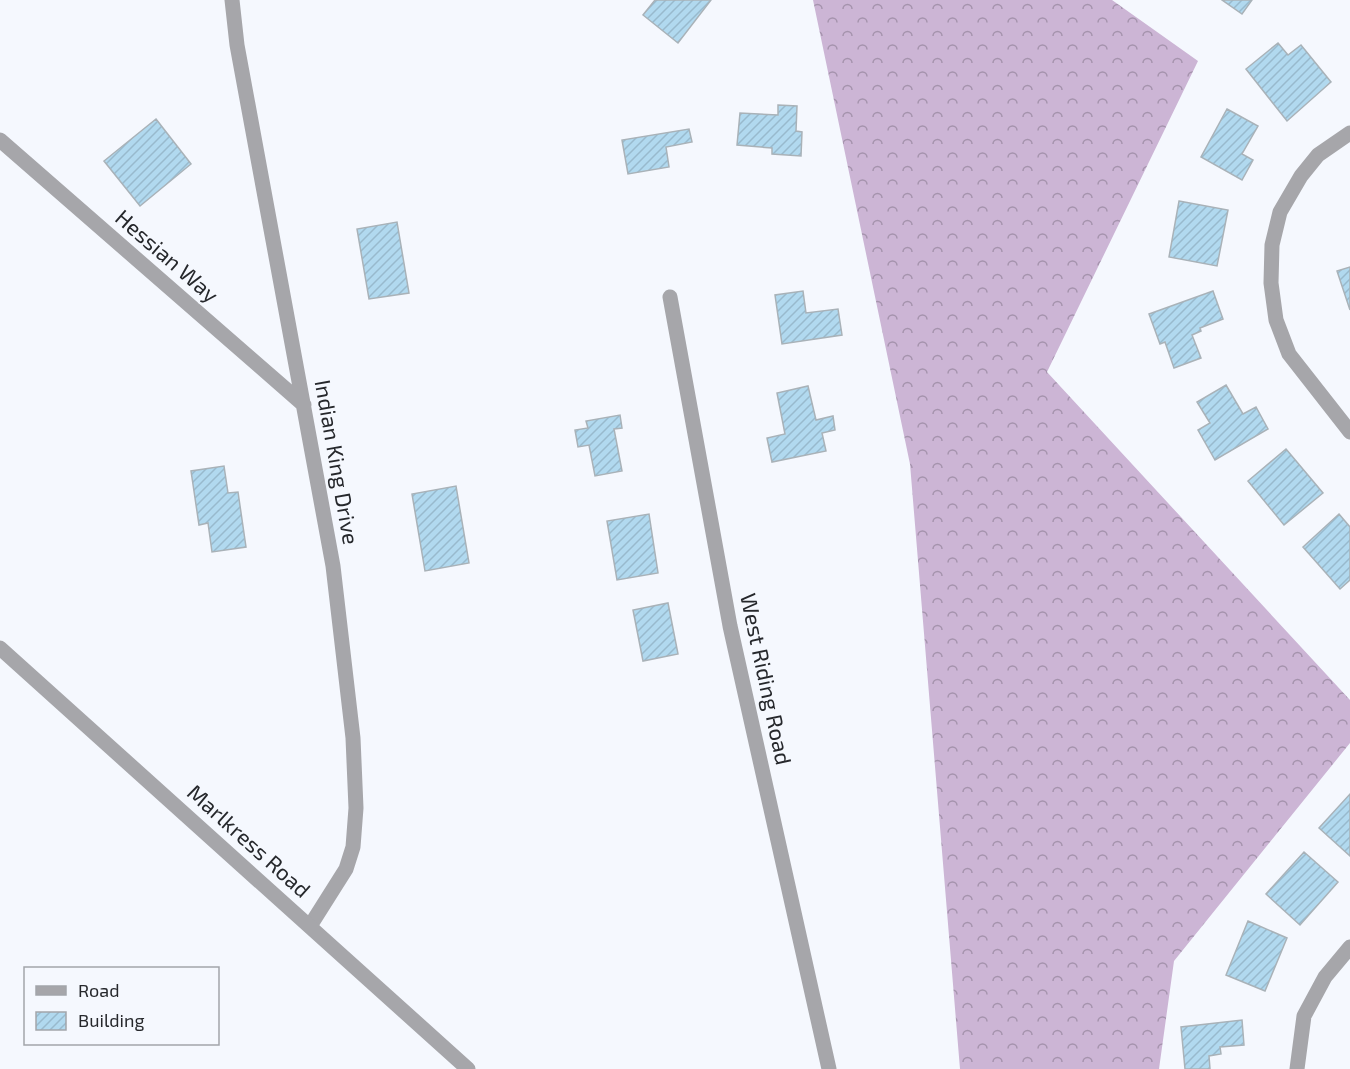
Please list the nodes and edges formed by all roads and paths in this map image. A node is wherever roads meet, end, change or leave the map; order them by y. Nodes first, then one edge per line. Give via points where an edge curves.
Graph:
1 (232, 0) edge
2 (1350, 133) edge
3 (0, 140) edge
4 (670, 297) dead end
5 (304, 405) junction
6 (1350, 432) edge
7 (0, 648) edge
8 (310, 926) junction
9 (1350, 947) edge
10 (468, 1069) edge
11 (829, 1069) edge
12 (1297, 1069) edge

1 - 5 street, Indian King Drive
2 - 6 street via 1318,155 1280,212 1272,245 1271,283 1276,320 1289,354
3 - 5 street, Hessian Way
4 - 11 street, West Riding Road via 730,626
5 - 8 street, Indian King Drive via 333,566 353,738 356,808 353,847 346,868
7 - 8 street, Marlkress Road
8 - 10 street, Marlkress Road
9 - 12 street via 1325,976 1304,1016

